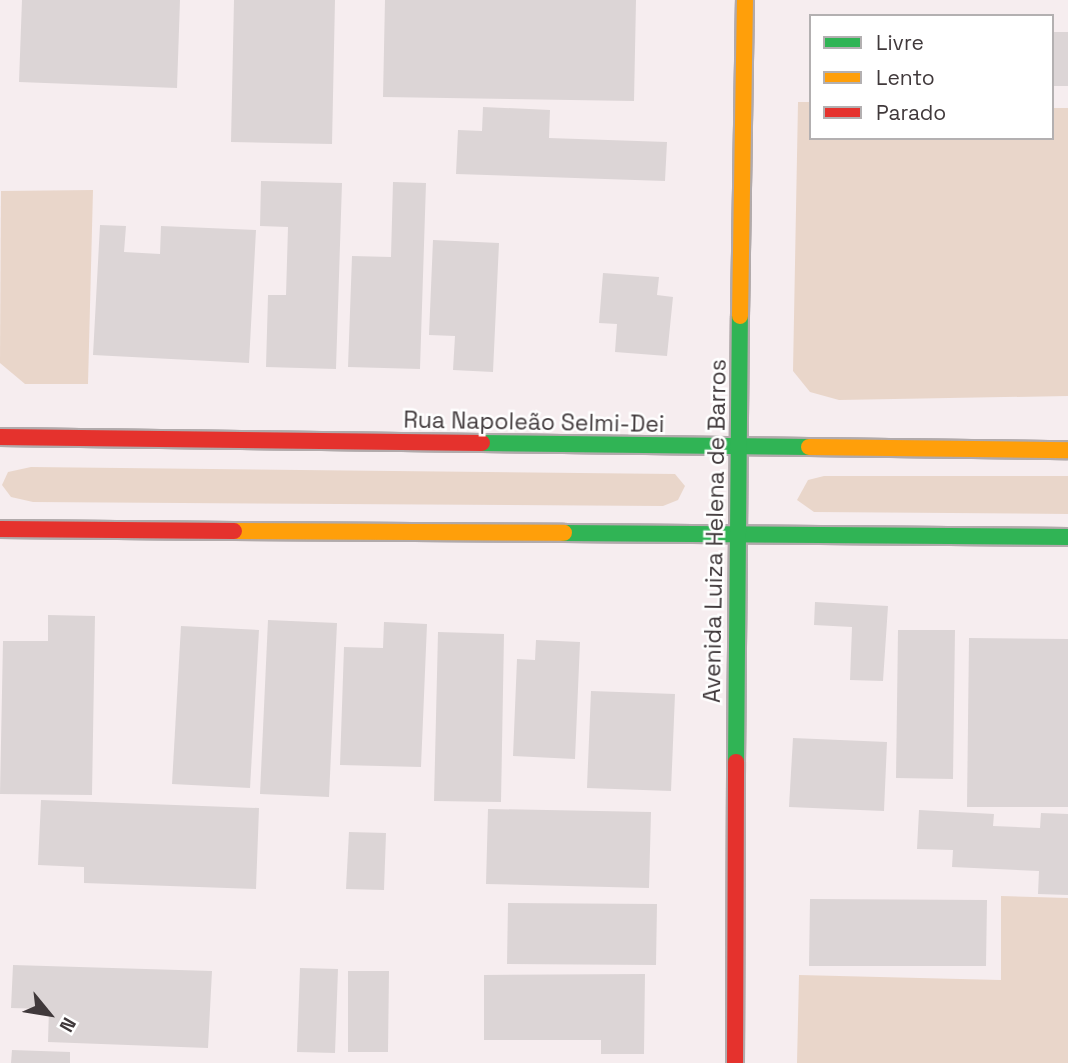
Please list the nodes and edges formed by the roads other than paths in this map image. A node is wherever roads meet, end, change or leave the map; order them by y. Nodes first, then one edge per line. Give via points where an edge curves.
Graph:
1 (745, 0) edge
2 (0, 437) edge
3 (738, 447) junction
4 (1068, 450) edge
5 (0, 529) edge
6 (736, 533) junction
7 (1068, 537) edge
8 (735, 1063) edge

1 - 3 main road, Avenida Luiza Helena de Barros
2 - 3 main road, Rua Napoleão Selmi-Dei
3 - 4 main road, Rua Napoleão Selmi-Dei
3 - 6 main road, Avenida Luiza Helena de Barros
5 - 6 main road
6 - 7 main road
6 - 8 main road, Avenida Luiza Helena de Barros

